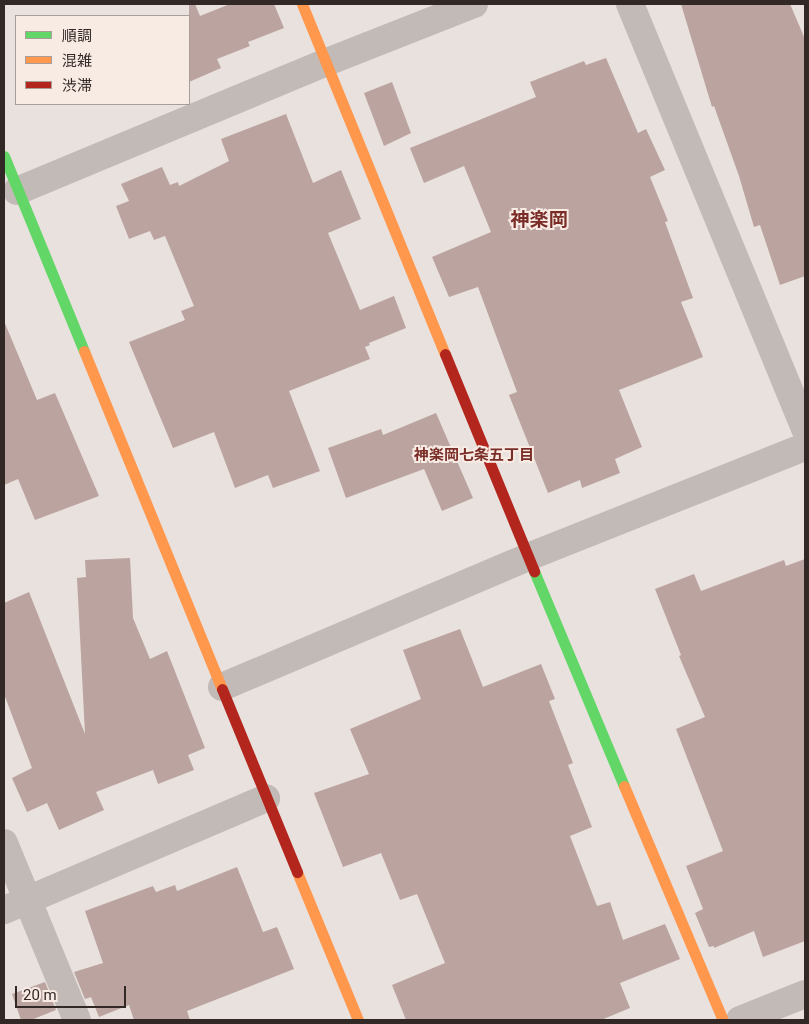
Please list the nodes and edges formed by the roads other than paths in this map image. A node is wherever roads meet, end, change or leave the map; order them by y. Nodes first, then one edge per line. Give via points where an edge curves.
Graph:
1 (302, 4) edge
2 (474, 4) edge
3 (630, 4) edge
4 (327, 62) junction
5 (4, 156) edge
6 (18, 191) junction
7 (805, 428) edge
8 (805, 447) edge
9 (528, 557) junction
10 (222, 687) junction
11 (266, 798) junction
12 (4, 843) edge
13 (15, 905) edge
14 (805, 994) edge
15 (77, 1020) edge
16 (358, 1020) edge
17 (722, 1020) edge
18 (740, 1020) edge

1 - 4 street
2 - 4 street
3 - 7 street
4 - 6 street
4 - 9 street
5 - 6 street
6 - 10 street
8 - 9 street
9 - 10 street
9 - 17 street
10 - 11 street
11 - 13 street
11 - 16 street
12 - 13 street
13 - 15 street
14 - 18 street

